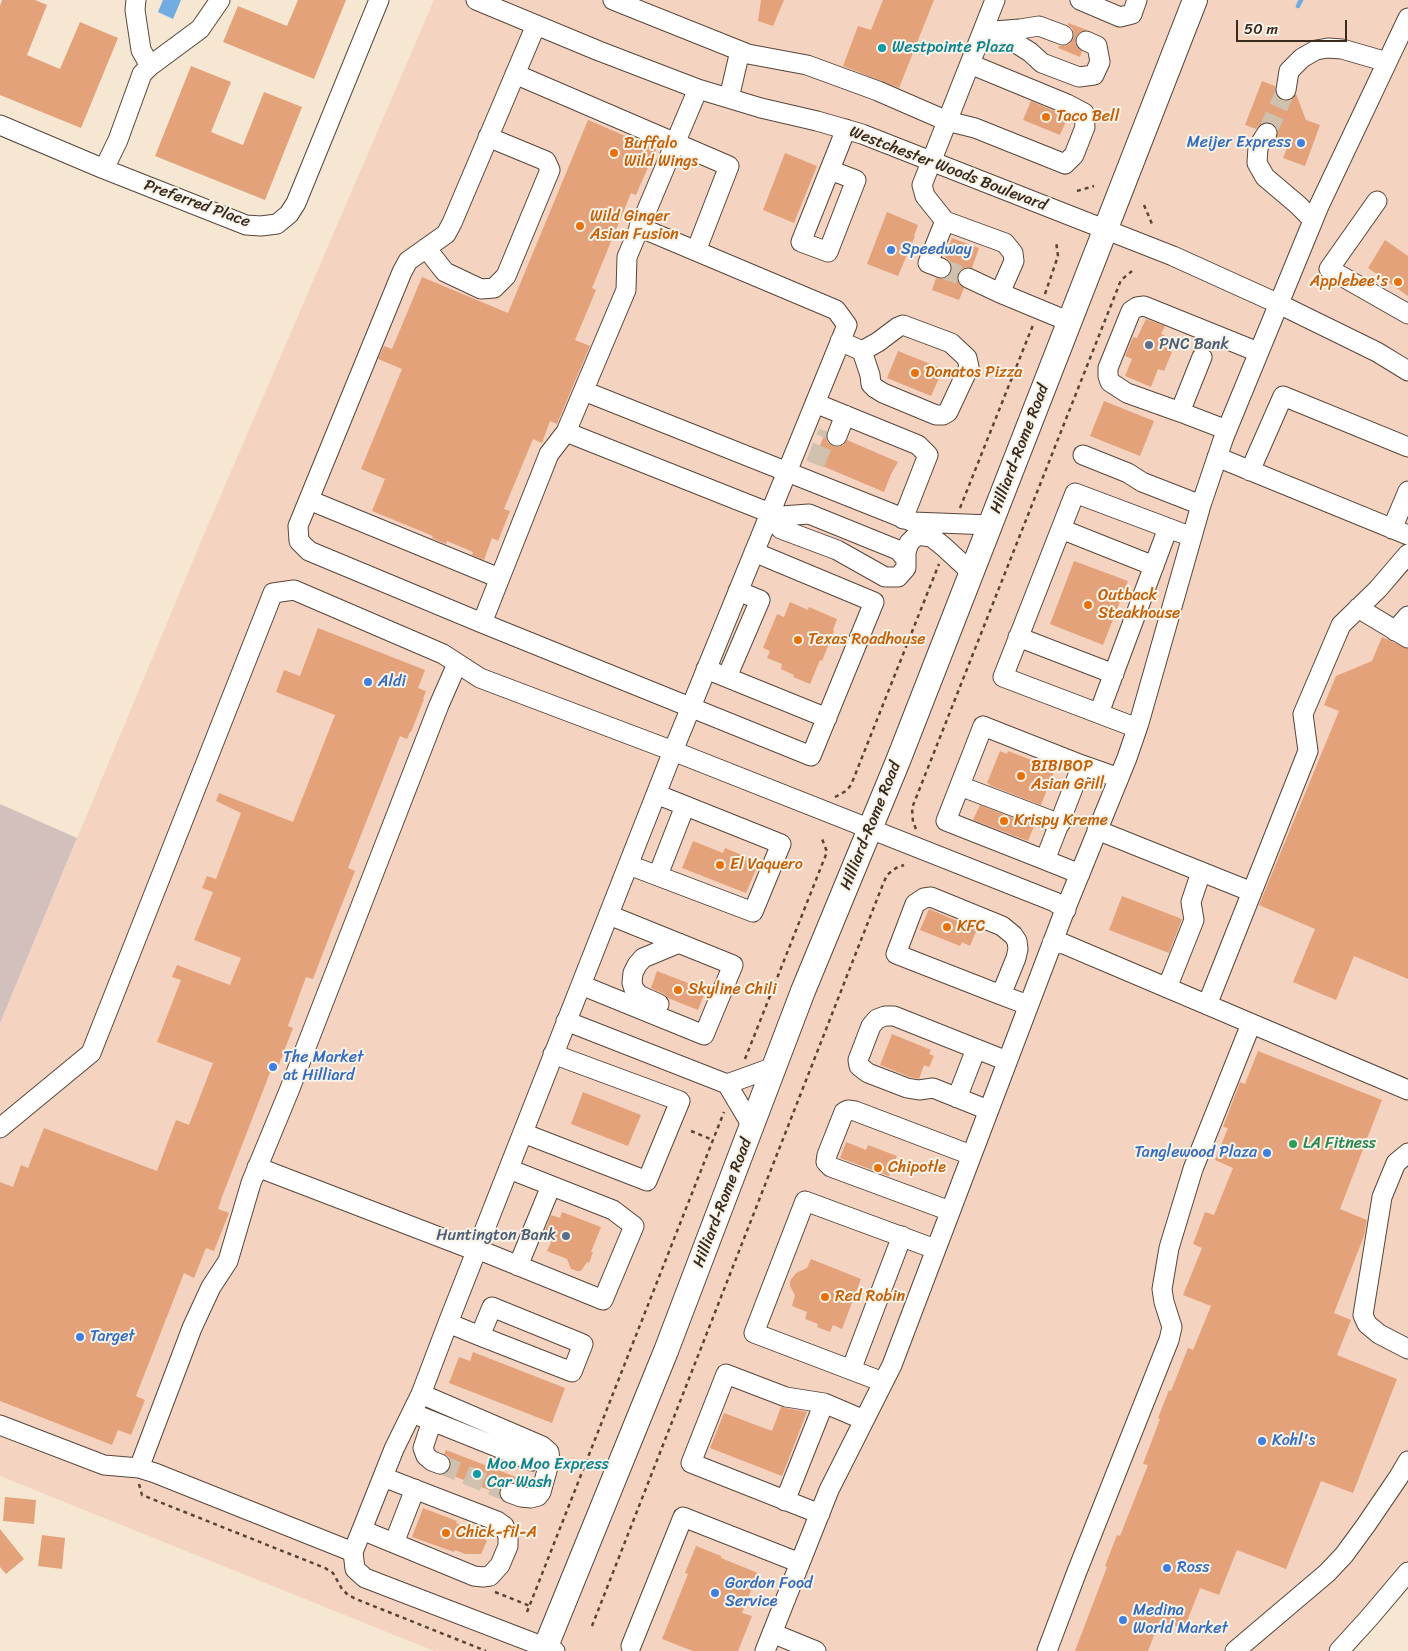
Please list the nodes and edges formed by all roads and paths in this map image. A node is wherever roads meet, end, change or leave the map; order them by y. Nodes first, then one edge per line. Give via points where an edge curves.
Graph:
1 (136, 0) edge
2 (220, 0) edge
3 (379, 0) edge
4 (476, 0) edge
5 (613, 0) edge
6 (995, 0) edge
7 (1080, 0) edge
8 (1138, 0) edge
9 (1195, 0) edge
10 (1408, 18) edge
11 (536, 25) junction
12 (983, 32) junction
13 (1063, 36) dead end
14 (1086, 42) dead end
15 (740, 51) junction
16 (1386, 62) junction
17 (970, 64) junction
18 (150, 66) junction
19 (515, 74) junction
20 (698, 88) junction
21 (1286, 90) tunnel mouth
22 (729, 98) junction
23 (947, 120) junction
24 (0, 125) edge
25 (846, 129) junction
26 (1267, 133) tunnel mouth
27 (488, 137) junction
28 (675, 143) junction
29 (931, 161) junction
30 (104, 169) junction
31 (830, 170) dead end
32 (1094, 186) dead end
33 (1077, 192) dead end
34 (1377, 201) dead end
35 (1144, 205) dead end
36 (1313, 220) junction
37 (945, 221) junction
38 (1152, 224) dead end
39 (639, 227) junction
40 (1106, 230) junction
41 (1056, 241) dead end
42 (426, 248) junction
43 (696, 251) junction
44 (1058, 256) dead end
45 (940, 268) tunnel mouth
46 (1132, 271) dead end
47 (968, 278) tunnel mouth
48 (1000, 294) junction
49 (1279, 304) junction
50 (1408, 314) edge
51 (1070, 322) junction
52 (886, 336) junction
53 (840, 341) junction
54 (862, 351) junction
55 (1258, 352) junction
56 (1202, 357) dead end
57 (1408, 371) edge
58 (870, 376) junction
59 (584, 391) junction
60 (815, 403) junction
61 (1180, 412) junction
62 (841, 413) junction
63 (1227, 430) junction
64 (566, 432) junction
65 (832, 434) tunnel mouth
66 (1408, 447) edge
67 (1083, 455) dead end
68 (1217, 457) junction
69 (1250, 471) junction
70 (787, 472) junction
71 (1408, 491) edge
72 (309, 500) junction
73 (1201, 505) junction
74 (772, 508) junction
75 (908, 520) junction
76 (991, 525) junction
77 (1168, 528) junction
78 (1061, 529) junction
79 (1400, 532) edge
80 (931, 536) junction
81 (1192, 538) junction
82 (754, 552) junction
83 (906, 554) junction
84 (1408, 554) edge
85 (1154, 566) junction
86 (971, 572) junction
87 (499, 578) junction
88 (738, 591) junction
89 (1358, 608) junction
90 (1408, 616) edge
91 (482, 623) junction
92 (1402, 635) edge
93 (1018, 637) junction
94 (457, 664) junction
95 (706, 669) junction
96 (1114, 674) junction
97 (727, 677) junction
98 (691, 706) junction
99 (1099, 713) junction
100 (827, 718) junction
101 (1137, 728) junction
102 (673, 751) junction
103 (1082, 765) junction
104 (1119, 778) junction
105 (960, 786) junction
106 (656, 794) junction
107 (685, 806) junction
108 (1060, 824) junction
109 (869, 830) junction
110 (1097, 830) junction
111 (918, 832) dead end
112 (821, 836) dead end
113 (1045, 860) junction
114 (629, 865) junction
115 (904, 865) dead end
116 (1201, 872) junction
117 (1080, 874) junction
118 (658, 875) junction
119 (1252, 892) junction
120 (1066, 910) junction
121 (609, 915) junction
122 (679, 943) junction
123 (1052, 943) junction
124 (581, 985) junction
125 (1167, 988) junction
126 (1001, 995) junction
127 (1028, 1005) junction
128 (1207, 1005) junction
129 (566, 1020) junction
130 (1251, 1024) junction
131 (684, 1026) junction
132 (976, 1049) junction
133 (553, 1054) junction
134 (745, 1059) dead end
135 (1007, 1061) junction
136 (774, 1067) junction
137 (727, 1084) junction
138 (1408, 1090) edge
139 (957, 1098) junction
140 (988, 1110) junction
141 (725, 1111) dead end
142 (752, 1126) junction
143 (0, 1128) edge
144 (691, 1131) dead end
145 (523, 1133) junction
146 (713, 1140) junction
147 (1408, 1153) edge
148 (971, 1155) junction
149 (257, 1167) junction
150 (509, 1169) junction
151 (551, 1186) junction
152 (950, 1210) junction
153 (902, 1236) junction
154 (935, 1249) junction
155 (476, 1250) junction
156 (518, 1266) junction
157 (448, 1322) junction
158 (480, 1336) junction
159 (1408, 1349) edge
160 (851, 1370) junction
161 (883, 1382) junction
162 (421, 1394) junction
163 (824, 1403) junction
164 (412, 1413) junction
165 (864, 1420) junction
166 (432, 1421) junction
167 (0, 1425) edge
168 (1408, 1460) edge
169 (532, 1461) dead end
170 (440, 1464) tunnel mouth
171 (139, 1474) junction
172 (383, 1477) junction
173 (414, 1489) junction
174 (510, 1493) tunnel mouth
175 (785, 1501) junction
176 (820, 1514) junction
177 (362, 1530) junction
178 (394, 1543) junction
179 (353, 1552) junction
180 (800, 1563) junction
181 (1408, 1572) edge
182 (493, 1591) dead end
183 (530, 1606) junction
184 (527, 1612) dead end
185 (592, 1626) dead end
186 (772, 1633) junction
187 (632, 1646) dead end
188 (548, 1650) edge
189 (486, 1651) edge
190 (765, 1651) edge
191 (816, 1651) edge
192 (1047, 1651) edge
193 (1235, 1651) edge
194 (1339, 1651) edge

1 - 18 street via 141,50
2 - 18 street via 200,29
3 - 30 street, Preferred Place via 296,203 289,214 276,224 246,225
4 - 11 street, Westchester Woods Boulevard
5 - 15 street
6 - 12 street
7 - 8 street via 1120,17 1132,14
9 - 40 main road, Hilliard-Rome Road
10 - 16 street
11 - 19 street
11 - 20 street, Westchester Woods Boulevard
12 - 13 street via 1039,26
12 - 14 street via 1014,42 1042,63 1079,78 1094,75 1100,62 1097,46
12 - 17 street
15 - 22 street
15 - 23 street via 807,65
16 - 21 street via 1342,49 1316,50 1289,71
16 - 36 street
17 - 23 street
17 - 23 street via 1084,113 1085,128 1074,155 1065,164
18 - 30 street via 142,74
19 - 27 street
19 - 28 street
20 - 22 street, Westchester Woods Boulevard
20 - 28 street
22 - 25 street, Westchester Woods Boulevard
23 - 29 street
24 - 30 street, Preferred Place
25 - 29 street, Westchester Woods Boulevard
25 - 31 street
26 - 36 street via 1258,147 1257,163 1266,176
27 - 42 street via 452,224 446,234
27 - 42 street via 546,161 550,170 506,276 494,288 481,289 445,272
28 - 39 street
28 - 43 street via 730,166
29 - 37 street via 922,185 925,196
29 - 40 street, Westchester Woods Boulevard
32 - 33 path
34 - 50 street via 1330,269
35 - 38 path
36 - 49 street
37 - 45 street via 928,263
37 - 48 street via 1005,243 1013,253 1014,261
39 - 43 street
39 - 59 street via 627,257 626,290
40 - 49 street, Westchester Woods Boulevard
40 - 51 main road, Hilliard-Rome Road
41 - 44 path
42 - 72 street via 408,261 402,272
43 - 53 street via 836,310 847,325
46 - 111 path via 1121,280 912,808
47 - 48 street
48 - 51 street
49 - 55 street
49 - 57 street, Westchester Woods Boulevard via 1377,352
51 - 76 main road, Hilliard-Rome Road
52 - 54 street
52 - 58 street
52 - 58 street via 903,325 951,343 967,358 969,367 952,406 943,415 883,393 871,384
53 - 54 street
53 - 60 street
54 - 58 street
55 - 61 street via 1144,306 1131,310 1108,368 1110,382 1127,393
55 - 63 street
56 - 61 street
59 - 64 street
59 - 70 street
60 - 62 street
60 - 70 street
61 - 63 street
62 - 65 street
62 - 75 street via 918,445 928,455
63 - 68 street
64 - 74 street
64 - 87 street via 549,454
66 - 69 street via 1283,396
67 - 73 street
68 - 69 street
68 - 73 street
69 - 79 street
70 - 74 street
70 - 75 street via 816,474
71 - 79 street
72 - 87 street
72 - 91 street via 298,526 299,541 309,551
73 - 81 street
74 - 82 street
74 - 83 street via 811,506 899,540
74 - 83 street via 781,529 837,550 885,577 898,578 906,568
75 - 76 street
75 - 80 street
76 - 86 main road, Hilliard-Rome Road
77 - 78 street via 1075,493
77 - 81 street
77 - 85 street
78 - 85 street
78 - 93 street
80 - 83 street via 916,535
80 - 86 street
81 - 101 street
82 - 88 street
82 - 100 street via 874,602
84 - 89 street
85 - 96 street
86 - 109 main road, Hilliard-Rome Road
87 - 91 street
88 - 95 street
88 - 97 street via 760,600
89 - 92 street
89 - 119 street via 1341,625 1303,714 1308,751
90 - 92 street
91 - 98 street
93 - 96 street
93 - 99 street via 1003,677
94 - 102 street via 480,678
94 - 143 street via 443,654 294,590 273,593 91,1053
94 - 149 street
95 - 97 street
95 - 98 street
96 - 99 street
97 - 100 street
98 - 100 street via 811,756
98 - 102 street
99 - 101 street
101 - 104 street
102 - 106 street
102 - 109 street
103 - 104 street
103 - 105 street via 983,726
103 - 108 street
104 - 110 street
105 - 108 street
105 - 113 street via 946,821
106 - 107 street
106 - 114 street
107 - 118 street
107 - 118 street via 781,844 753,912
108 - 113 street
109 - 120 street via 1055,902
109 - 136 main road, Hilliard-Rome Road
110 - 116 street
110 - 117 street
112 - 134 path via 827,852
113 - 117 street
114 - 118 street
114 - 121 street
115 - 185 path via 887,875 883,884
116 - 119 street
116 - 125 street via 1191,902 1194,920
117 - 120 street
119 - 128 street
120 - 123 street
121 - 122 street
121 - 124 street
122 - 131 street via 643,958 633,973 632,983 639,995 676,1010
122 - 131 street via 733,965 704,1034
123 - 125 street via 1064,944
123 - 127 street
124 - 129 street
124 - 131 street
125 - 128 street
126 - 126 street via 1018,949 1013,935 1002,926 930,897 915,904 896,954
126 - 127 street
127 - 135 street
128 - 130 street
129 - 133 street
129 - 137 street
130 - 138 street
130 - 192 street via 1193,1168 1169,1248 1162,1289 1172,1327 1169,1340
132 - 135 street
132 - 139 street
132 - 139 street via 894,1016 877,1019 871,1026 858,1060 859,1066 868,1073 907,1088 933,1088
133 - 145 street
133 - 145 street via 680,1101 647,1181
135 - 140 street
136 - 137 street
136 - 142 main road, Hilliard-Rome Road
137 - 142 street
139 - 140 street
140 - 148 street
141 - 146 path
142 - 188 main road, Hilliard-Rome Road
144 - 146 path
145 - 150 street
146 - 183 path
147 - 159 street via 1396,1163 1382,1197 1363,1315 1367,1324 1379,1334
148 - 152 street
148 - 152 street via 848,1110 844,1112 827,1155 826,1162 831,1167
149 - 155 street
149 - 171 street via 228,1261 211,1287 192,1328
150 - 151 street
150 - 155 street
151 - 156 street
151 - 156 street via 613,1210 634,1226 603,1300
152 - 154 street
153 - 154 street
153 - 160 street
153 - 160 street via 805,1201 754,1333
154 - 161 street
155 - 156 street
155 - 157 street
157 - 158 street
157 - 162 street
158 - 158 street via 492,1307 583,1344 572,1372
160 - 161 street
161 - 165 street
162 - 164 street
162 - 174 street via 542,1446 549,1452 550,1460 538,1496 531,1498
163 - 165 street
163 - 175 street
163 - 175 street via 786,1397 726,1374 691,1463
164 - 166 street
164 - 172 street
165 - 176 street
166 - 169 street
166 - 170 street via 423,1448 426,1456
167 - 171 street via 104,1465
168 - 193 street via 1382,1502 1327,1573
171 - 179 street via 155,1473
171 - 189 path via 142,1495 325,1568 333,1573 348,1595
172 - 173 street
172 - 177 street
173 - 178 street
173 - 178 street via 497,1521 504,1526 508,1546 500,1565 490,1576 483,1577
175 - 176 street
176 - 180 street
177 - 178 street
177 - 179 street
179 - 188 street via 356,1569 365,1578
180 - 186 street
180 - 187 street via 682,1517
181 - 194 street
182 - 183 path
183 - 184 path
186 - 190 street
186 - 191 street

